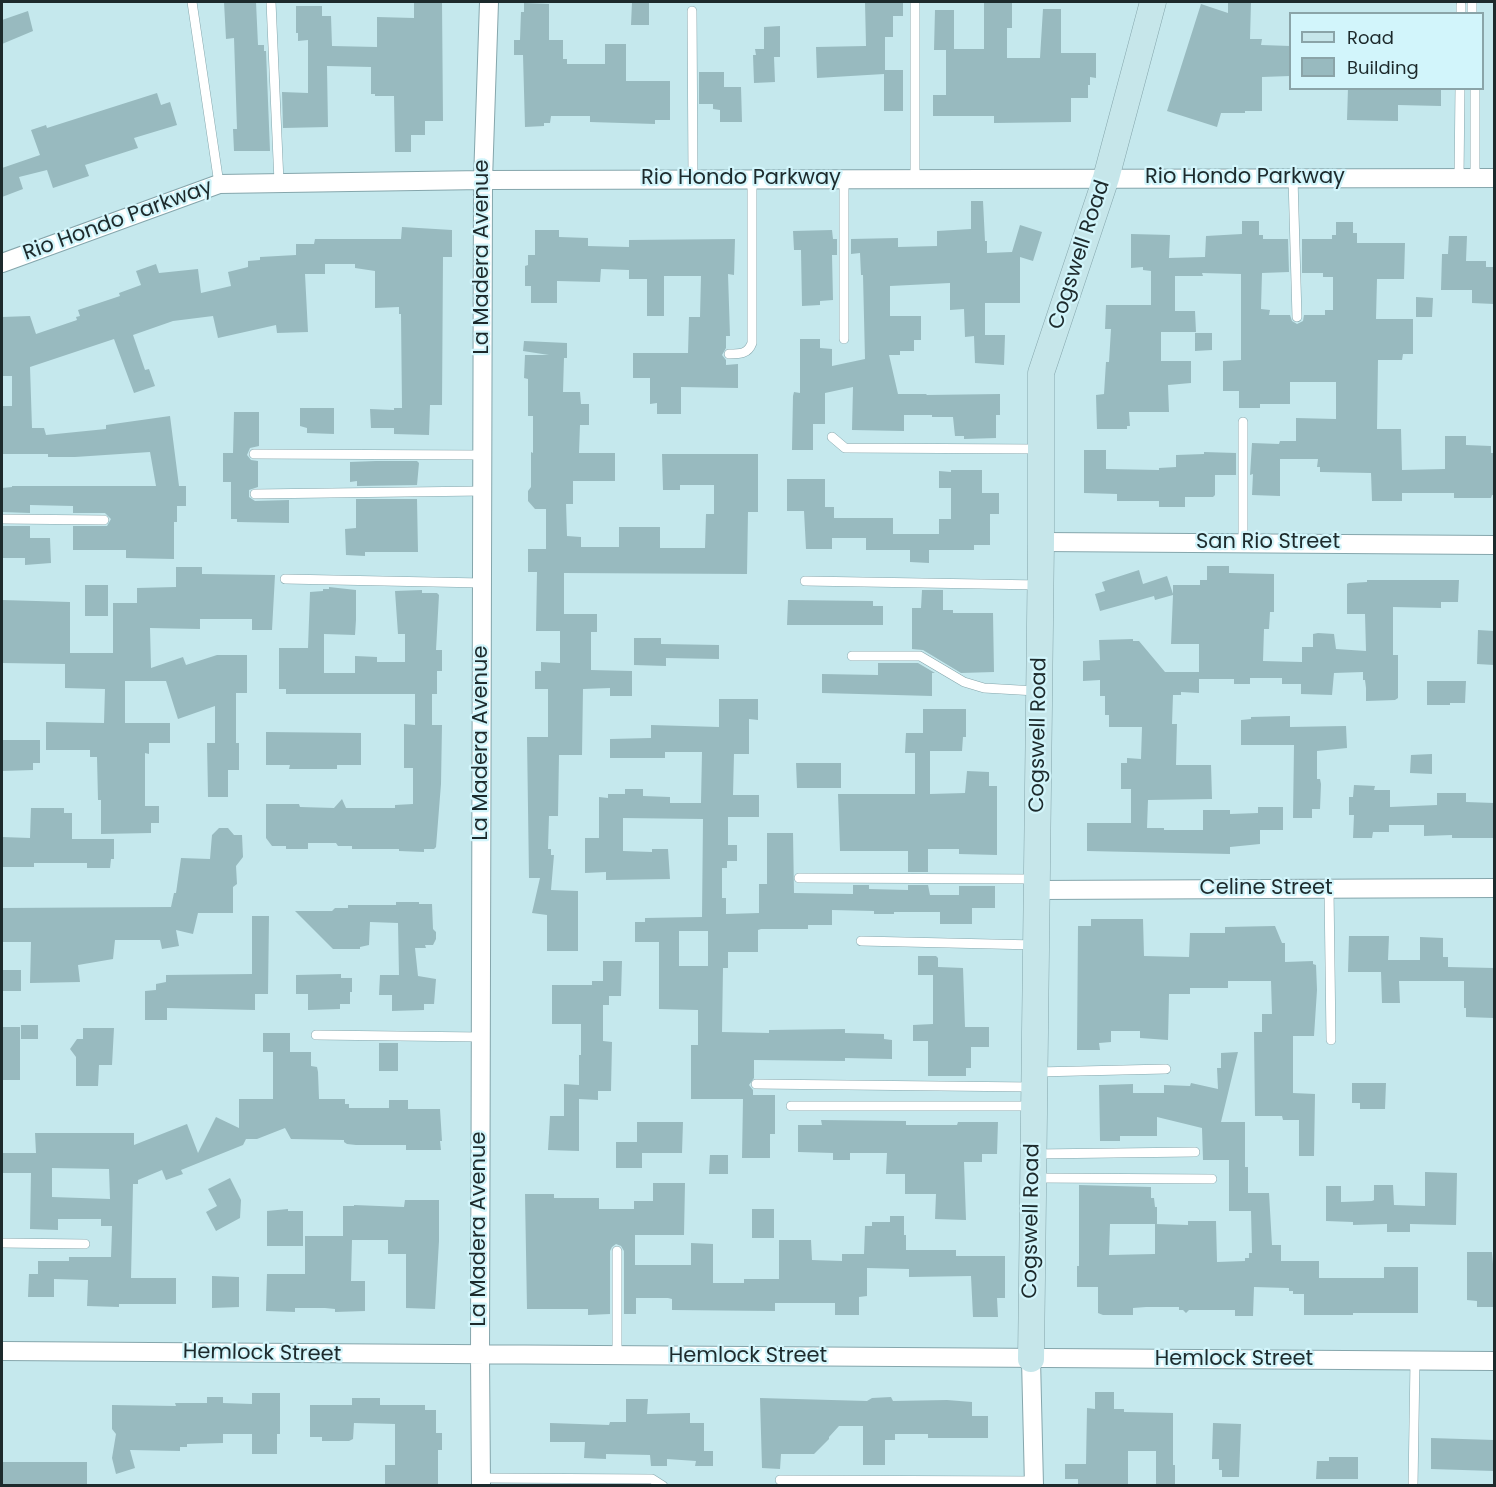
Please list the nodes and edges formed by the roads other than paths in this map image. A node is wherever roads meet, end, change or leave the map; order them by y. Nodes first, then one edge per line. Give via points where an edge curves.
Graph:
1 (192, 2) edge
2 (271, 2) edge
3 (489, 2) edge
4 (915, 2) edge
5 (1153, 2) edge
6 (692, 11) dead end
7 (1460, 90) edge
8 (1475, 90) edge
9 (844, 178) junction
10 (915, 178) junction
11 (1106, 178) junction
12 (1293, 178) junction
13 (1467, 178) junction
14 (1494, 178) edge
15 (693, 179) junction
16 (752, 179) junction
17 (483, 180) junction
18 (279, 182) junction
19 (219, 184) junction
20 (2, 263) edge
21 (1297, 316) dead end
22 (844, 339) dead end
23 (729, 354) dead end
24 (1243, 422) dead end
25 (832, 436) dead end
26 (1041, 450) junction
27 (254, 454) dead end
28 (482, 455) junction
29 (482, 491) junction
30 (255, 494) dead end
31 (2, 519) edge
32 (104, 520) dead end
33 (1041, 542) junction
34 (1243, 543) junction
35 (1494, 545) edge
36 (285, 579) dead end
37 (805, 580) dead end
38 (482, 583) junction
39 (1041, 585) junction
40 (852, 656) dead end
41 (1040, 692) junction
42 (799, 878) dead end
43 (1037, 885) junction
44 (1494, 888) edge
45 (1329, 889) junction
46 (861, 941) dead end
47 (1037, 945) junction
48 (316, 1035) dead end
49 (481, 1037) junction
50 (1331, 1040) dead end
51 (1166, 1069) dead end
52 (756, 1084) dead end
53 (1035, 1088) junction
54 (791, 1106) dead end
55 (1195, 1152) dead end
56 (1033, 1166) junction
57 (1212, 1179) dead end
58 (2, 1243) edge
59 (85, 1244) dead end
60 (617, 1251) dead end
61 (2, 1352) edge
62 (480, 1356) junction
63 (617, 1356) junction
64 (1031, 1359) junction
65 (1415, 1361) junction
66 (1494, 1361) edge
67 (780, 1480) dead end
68 (481, 1481) edge
69 (1034, 1483) edge
70 (663, 1485) edge
71 (1413, 1485) edge

1 - 19 lane
2 - 18 lane
3 - 17 street, La Madera Avenue
4 - 10 lane
5 - 11 street, Cogswell Road
6 - 15 lane
7 - 13 lane
8 - 13 lane
9 - 10 street, Rio Hondo Parkway
9 - 16 street, Rio Hondo Parkway
9 - 22 lane
10 - 11 street, Rio Hondo Parkway
11 - 12 street, Rio Hondo Parkway
11 - 26 street, Cogswell Road via 1041,373
12 - 13 street, Rio Hondo Parkway
12 - 21 lane
13 - 14 street, Rio Hondo Parkway
15 - 16 street, Rio Hondo Parkway
15 - 17 street, Rio Hondo Parkway
16 - 23 lane via 752,343 743,354
17 - 18 street, Rio Hondo Parkway
17 - 28 street, La Madera Avenue
18 - 19 street, Rio Hondo Parkway
19 - 20 street, Rio Hondo Parkway
24 - 34 lane
25 - 26 lane via 845,448
26 - 33 street, Cogswell Road
27 - 28 lane
28 - 29 street, La Madera Avenue
29 - 30 lane
29 - 38 street, La Madera Avenue
31 - 32 lane
33 - 34 street, San Rio Street
33 - 39 street, Cogswell Road
34 - 35 street, San Rio Street
36 - 38 lane
37 - 39 lane
38 - 49 street, La Madera Avenue
39 - 41 street, Cogswell Road
40 - 41 lane via 920,656 964,682 984,688
41 - 43 street, Cogswell Road
42 - 43 lane
43 - 45 street, Celine Street
43 - 47 street, Cogswell Road
44 - 45 street, Celine Street
45 - 50 lane
46 - 47 lane
47 - 53 street, Cogswell Road
48 - 49 lane
49 - 62 street, La Madera Avenue
51 - 53 lane
52 - 53 lane
53 - 54 lane
53 - 56 street, Cogswell Road
55 - 56 lane
56 - 57 lane
56 - 64 street, Cogswell Road
58 - 59 lane
60 - 63 lane
61 - 62 street, Hemlock Street
62 - 63 street, Hemlock Street
62 - 68 street, La Madera Avenue
63 - 64 street, Hemlock Street
64 - 65 street, Hemlock Street
64 - 69 street, Cogswell Road
65 - 66 street, Hemlock Street
65 - 71 lane
67 - 69 lane
68 - 70 lane via 652,1479

